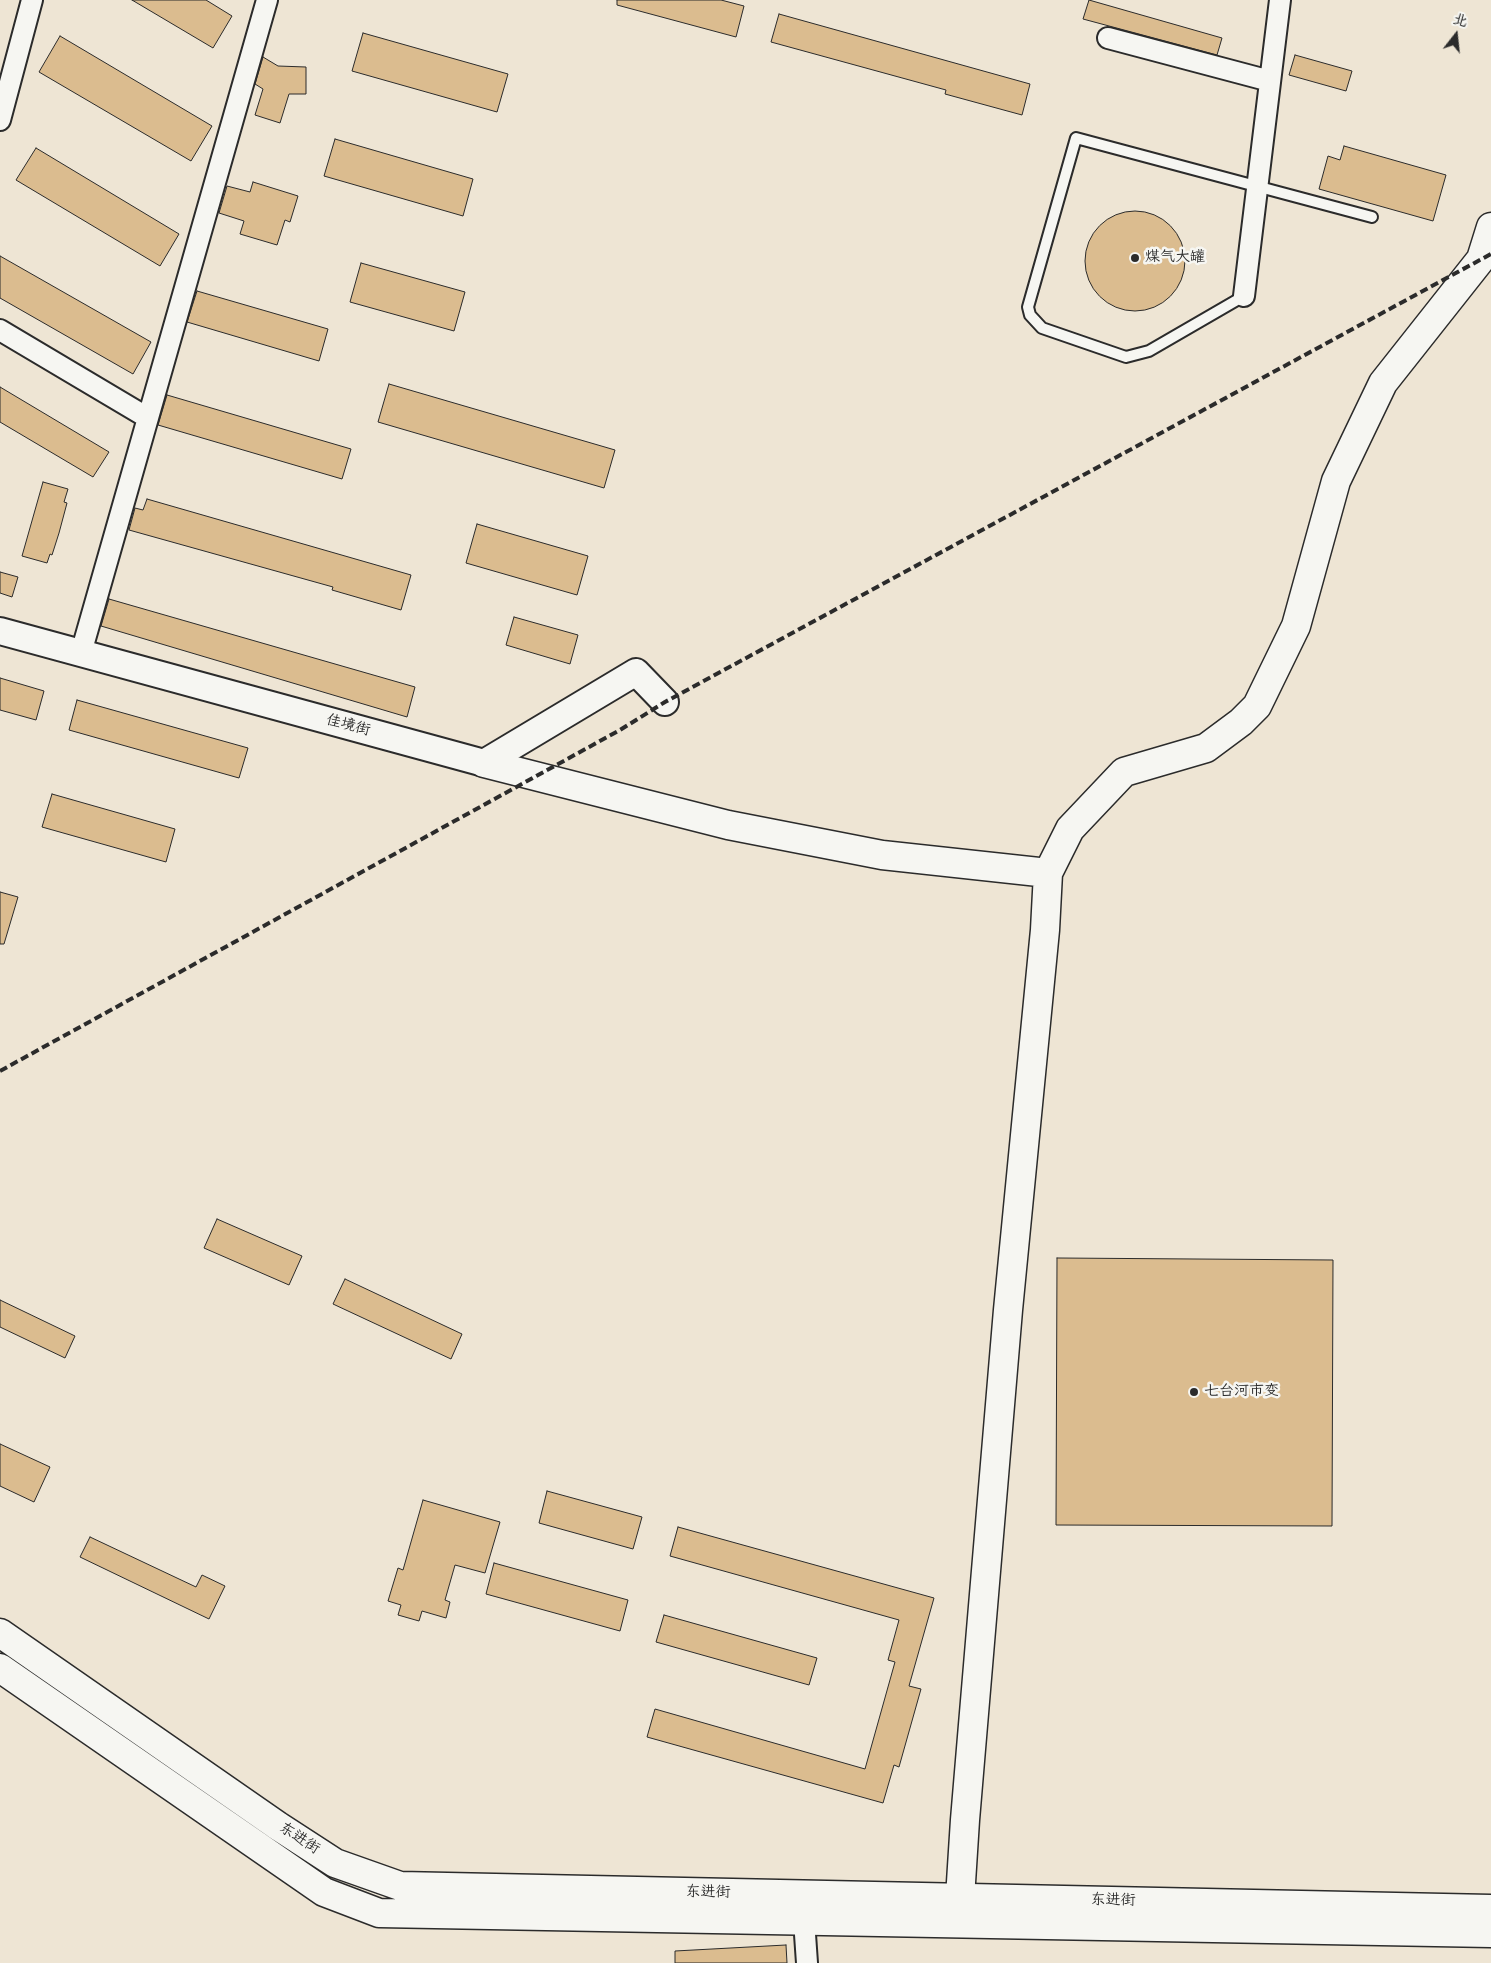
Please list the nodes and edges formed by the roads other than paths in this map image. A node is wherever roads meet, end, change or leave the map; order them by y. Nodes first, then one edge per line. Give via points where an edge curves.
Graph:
1 (267, 0) edge
2 (1280, 0) edge
3 (28, 2) edge
4 (1108, 38) dead end
5 (1270, 81) junction
6 (1, 115) edge
7 (1257, 187) junction
8 (1372, 217) dead end
9 (1491, 227) edge
10 (1244, 296) joint
11 (0, 330) edge
12 (148, 418) junction
13 (0, 631) edge
14 (80, 653) junction
15 (665, 702) dead end
16 (484, 763) junction
17 (1048, 873) junction
18 (0, 1633) edge
19 (0, 1668) edge
20 (960, 1898) junction
21 (1491, 1909) edge
22 (804, 1920) junction
23 (1491, 1933) edge
24 (808, 1963) edge

1 - 12 street
2 - 5 street
3 - 6 street
4 - 5 street
5 - 7 street
7 - 8 lane
7 - 10 street
7 - 10 lane via 1076,138 1028,307 1030,316 1042,328 1126,357 1149,351
9 - 17 main road via 1481,259 1383,383 1336,482 1296,626 1257,706 1206,748 1124,772 1070,829
11 - 12 street
12 - 14 street
13 - 14 street, 佳境街
14 - 16 street, 佳境街
15 - 16 street via 636,672
16 - 17 main road via 728,825 882,856
17 - 20 main road
18 - 20 main road, 东进街 via 326,1857 400,1886
19 - 22 main road, 东进街 via 324,1892 379,1913
20 - 21 main road, 东进街
22 - 23 main road, 东进街
22 - 24 street

